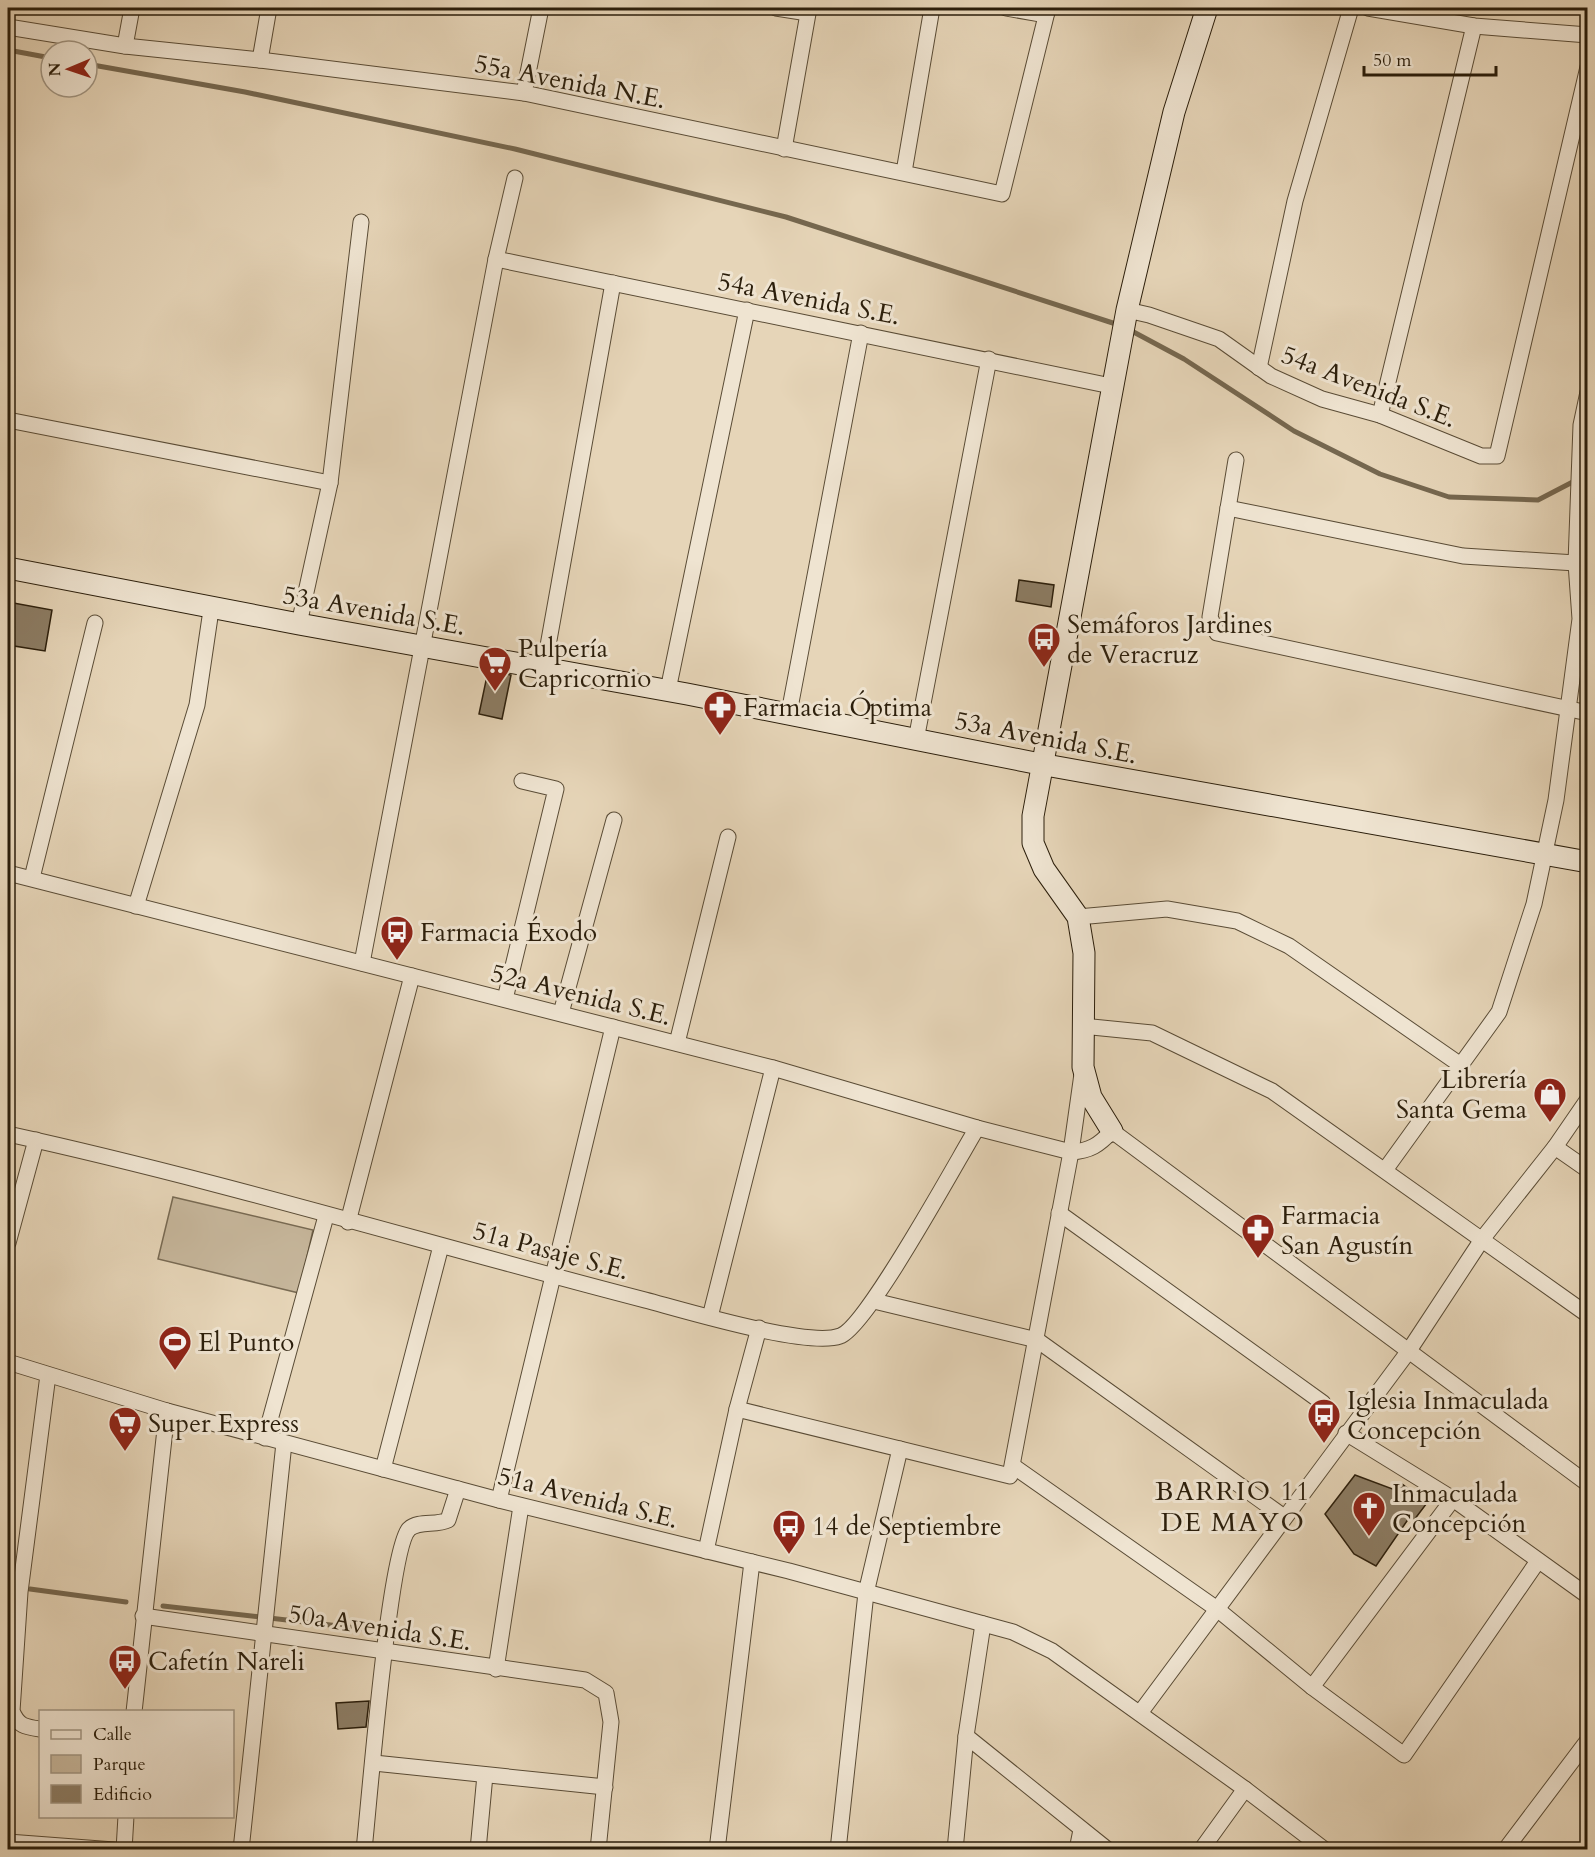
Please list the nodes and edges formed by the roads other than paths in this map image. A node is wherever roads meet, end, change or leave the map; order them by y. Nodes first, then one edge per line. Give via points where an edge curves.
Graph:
1 (132, 8) edge
2 (269, 8) edge
3 (541, 8) edge
4 (776, 8) edge
5 (933, 8) edge
6 (1006, 8) edge
7 (1207, 8) edge
8 (1350, 8) edge
9 (1368, 8) edge
10 (809, 10) edge
11 (1047, 11) edge
12 (1474, 26) junction
13 (8, 27) edge
14 (1587, 35) edge
15 (125, 46) junction
16 (260, 60) junction
17 (1587, 68) edge
18 (524, 93) junction
19 (784, 149) junction
20 (904, 172) junction
21 (515, 178) dead end
22 (361, 222) dead end
23 (496, 260) junction
24 (613, 283) junction
25 (747, 310) junction
26 (1125, 322) junction
27 (861, 333) junction
28 (989, 358) junction
29 (1259, 368) junction
30 (1111, 386) junction
31 (1587, 392) edge
32 (1380, 415) junction
33 (8, 420) edge
34 (1236, 460) dead end
35 (330, 483) junction
36 (1228, 508) junction
37 (1582, 520) edge
38 (1576, 563) junction
39 (8, 568) edge
40 (210, 617) dead end
41 (1583, 619) edge
42 (95, 623) dead end
43 (299, 624) junction
44 (422, 646) junction
45 (544, 668) junction
46 (668, 690) junction
47 (1567, 709) junction
48 (1587, 713) edge
49 (789, 714) junction
50 (915, 740) junction
51 (1040, 764) junction
52 (522, 781) dead end
53 (614, 820) dead end
54 (728, 837) dead end
55 (1544, 855) junction
56 (1587, 862) edge
57 (8, 873) edge
58 (32, 878) junction
59 (135, 906) junction
60 (1078, 917) junction
61 (362, 963) junction
62 (411, 976) junction
63 (505, 999) junction
64 (561, 1013) junction
65 (1082, 1026) junction
66 (613, 1027) junction
67 (677, 1043) junction
68 (1462, 1066) junction
69 (1083, 1067) junction
70 (773, 1068) junction
71 (1587, 1099) edge
72 (977, 1128) junction
73 (1112, 1131) junction
74 (8, 1134) edge
75 (36, 1140) junction
76 (1555, 1147) junction
77 (1071, 1152) junction
78 (1385, 1170) junction
79 (1587, 1170) edge
80 (1059, 1213) junction
81 (326, 1215) junction
82 (348, 1222) junction
83 (1483, 1238) junction
84 (8, 1243) edge
85 (441, 1246) junction
86 (554, 1276) junction
87 (874, 1301) junction
88 (1587, 1315) edge
89 (710, 1317) junction
90 (759, 1328) junction
91 (1037, 1340) junction
92 (1408, 1352) junction
93 (8, 1362) edge
94 (48, 1375) junction
95 (1323, 1403) dead end
96 (737, 1409) junction
97 (167, 1411) junction
98 (1346, 1433) junction
99 (265, 1438) junction
100 (284, 1443) junction
101 (900, 1449) junction
102 (1013, 1466) junction
103 (383, 1469) junction
104 (1587, 1484) edge
105 (458, 1489) junction
106 (1453, 1499) junction
107 (499, 1500) junction
108 (521, 1506) junction
109 (1284, 1517) junction
110 (706, 1551) junction
111 (1538, 1561) junction
112 (752, 1562) junction
113 (866, 1593) junction
114 (1587, 1596) edge
115 (1216, 1609) junction
116 (143, 1616) junction
117 (983, 1624) junction
118 (264, 1630) junction
119 (385, 1652) junction
120 (496, 1669) junction
121 (1312, 1687) junction
122 (134, 1710) edge
123 (1140, 1713) junction
124 (39, 1729) edge
125 (966, 1736) junction
126 (1587, 1740) edge
127 (374, 1764) junction
128 (485, 1775) junction
129 (605, 1786) junction
130 (1245, 1789) junction
131 (126, 1818) edge
132 (1081, 1830) junction
133 (8, 1842) edge
134 (114, 1850) edge
135 (124, 1850) edge
136 (242, 1850) edge
137 (364, 1850) edge
138 (478, 1850) edge
139 (598, 1850) edge
140 (717, 1850) edge
141 (838, 1850) edge
142 (955, 1850) edge
143 (1077, 1850) edge
144 (1108, 1850) edge
145 (1201, 1850) edge
146 (1325, 1850) edge
147 (1505, 1850) edge

1 - 15 street
2 - 16 street
3 - 18 street
4 - 10 street
5 - 20 street
6 - 11 street
7 - 26 street via 1174,112
8 - 29 street via 1295,201
9 - 12 street
10 - 19 street
11 - 20 street, 55a Avenida N.E. via 1002,194
12 - 14 street
12 - 32 street
13 - 15 street
15 - 16 street, 55a Avenida N.E.
16 - 18 street, 55a Avenida N.E.
17 - 32 street, 54a Avenida S.E. via 1497,456 1481,456
18 - 19 street, 55a Avenida N.E.
19 - 20 street, 55a Avenida N.E.
21 - 23 street
22 - 35 street
23 - 24 street, 54a Avenida S.E.
23 - 44 street
24 - 25 street, 54a Avenida S.E.
24 - 45 street
25 - 27 street, 54a Avenida S.E.
25 - 46 street
26 - 29 street, 54a Avenida S.E. via 1149,315 1219,339
26 - 30 street
27 - 28 street, 54a Avenida S.E.
27 - 49 street
28 - 30 street, 54a Avenida S.E.
28 - 50 street
29 - 32 street, 54a Avenida S.E. via 1322,399
30 - 51 street
31 - 37 street via 1581,425
33 - 35 street
34 - 36 street
35 - 43 street
36 - 38 street via 1463,555
36 - 47 street via 1210,617 1217,633
37 - 38 street
38 - 41 street
39 - 43 street, 53a Avenida S.E.
40 - 59 street via 197,705
41 - 47 street
42 - 58 street
43 - 44 street, 53a Avenida S.E.
44 - 45 street, 53a Avenida S.E.
44 - 61 street
45 - 46 street, 53a Avenida S.E.
46 - 49 street, 53a Avenida S.E.
47 - 48 street
47 - 55 street via 1556,800
49 - 50 street, 53a Avenida S.E.
50 - 51 street, 53a Avenida S.E.
51 - 55 street, 53a Avenida S.E.
51 - 60 street via 1033,816 1034,843 1044,869
52 - 63 street via 556,789
53 - 64 street
54 - 67 street
55 - 56 street, 53a Avenida S.E.
55 - 68 street via 1534,904 1499,1012
57 - 58 street, 52a Avenida S.E.
58 - 59 street, 52a Avenida S.E.
59 - 61 street, 52a Avenida S.E.
60 - 65 street via 1084,953
60 - 68 street via 1167,909 1237,921 1289,946
61 - 62 street, 52a Avenida S.E.
62 - 63 street, 52a Avenida S.E.
62 - 82 street
63 - 64 street, 52a Avenida S.E.
64 - 66 street, 52a Avenida S.E.
65 - 69 street
65 - 78 street via 1152,1033 1272,1091
66 - 67 street, 52a Avenida S.E.
66 - 86 street
67 - 70 street, 52a Avenida S.E.
68 - 78 street
69 - 73 street via 1091,1097
69 - 77 street
70 - 72 street, 52a Avenida S.E.
70 - 89 street
71 - 76 street
72 - 77 street, 52a Avenida S.E.
72 - 87 street, 51a Pasaje S.E.
73 - 77 street via 1099,1145
73 - 92 street
74 - 75 street, 51a Pasaje S.E.
75 - 81 street, 51a Pasaje S.E. via 164,1170
75 - 84 street
76 - 79 street
76 - 83 street
77 - 80 street
78 - 83 street
80 - 91 street
80 - 95 street
81 - 82 street, 51a Pasaje S.E.
81 - 99 street
82 - 85 street, 51a Pasaje S.E.
83 - 88 street
83 - 92 street
85 - 86 street, 51a Pasaje S.E.
85 - 103 street
86 - 89 street, 51a Pasaje S.E.
86 - 107 street
87 - 90 street, 51a Pasaje S.E. via 844,1336 822,1340
87 - 91 street
89 - 90 street, 51a Pasaje S.E.
90 - 96 street
91 - 102 street
91 - 109 street
92 - 98 street
92 - 104 street
93 - 94 street, 51a Avenida S.E.
94 - 97 street, 51a Avenida S.E.
94 - 124 street via 20,1592 12,1711 24,1727
96 - 101 street
96 - 110 street
97 - 99 street, 51a Avenida S.E.
97 - 116 street
98 - 106 street
98 - 109 street
99 - 100 street, 51a Avenida S.E.
100 - 103 street, 51a Avenida S.E.
100 - 118 street
101 - 102 street via 1010,1476
101 - 113 street
102 - 115 street
103 - 105 street, 51a Avenida S.E.
105 - 107 street, 51a Avenida S.E.
105 - 119 street via 448,1520 420,1524 409,1529 403,1540 392,1587
106 - 111 street
106 - 121 street
107 - 108 street, 51a Avenida S.E.
108 - 110 street, 51a Avenida S.E.
108 - 120 street
109 - 115 street
110 - 112 street, 51a Avenida S.E.
111 - 114 street
111 - 121 street via 1404,1755
112 - 113 street, 51a Avenida S.E.
112 - 140 street
113 - 117 street, 51a Avenida S.E.
113 - 141 street
115 - 121 street
115 - 123 street
116 - 118 street, 50a Avenida S.E.
116 - 122 street
117 - 123 street, 51a Avenida S.E. via 1013,1632 1052,1651
117 - 125 street
118 - 119 street, 50a Avenida S.E.
118 - 136 street
119 - 120 street, 50a Avenida S.E.
119 - 127 street
120 - 129 street, 50a Avenida S.E. via 585,1680 606,1693 611,1722
123 - 130 street, 51a Avenida S.E.
125 - 132 street
125 - 142 street
126 - 147 street
127 - 128 street
127 - 137 street
128 - 129 street
128 - 138 street
129 - 139 street
130 - 145 street
130 - 146 street, 51a Avenida S.E.
131 - 135 street
132 - 143 street
132 - 144 street
133 - 134 street

